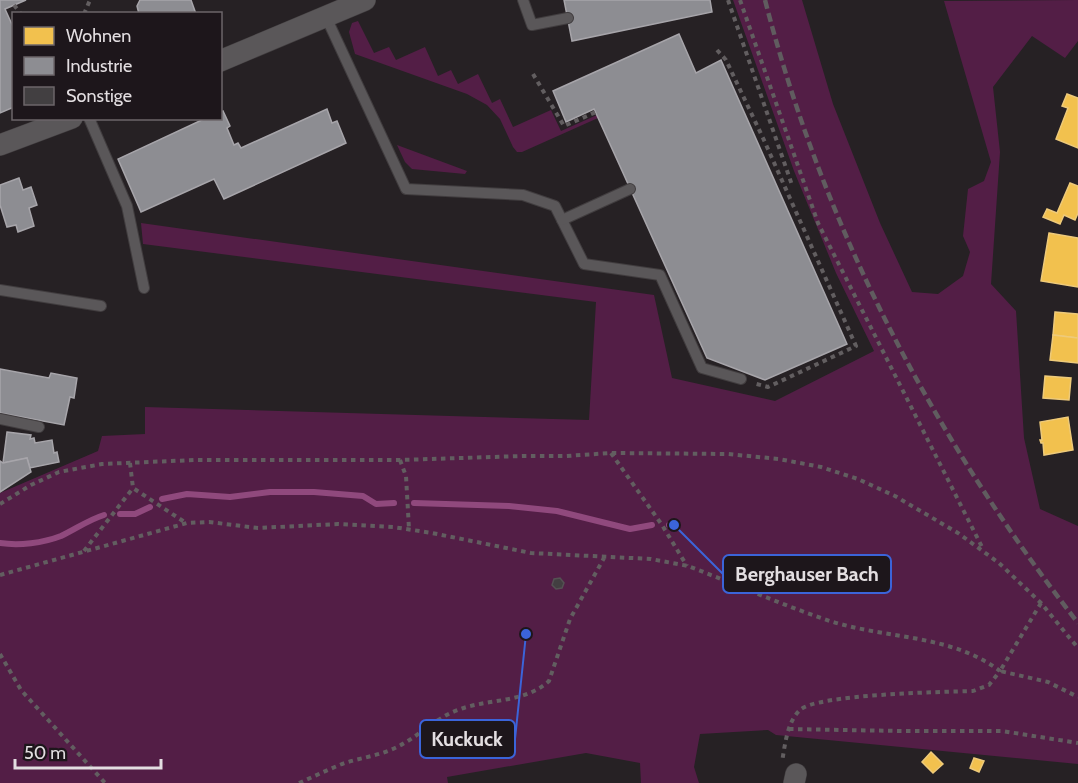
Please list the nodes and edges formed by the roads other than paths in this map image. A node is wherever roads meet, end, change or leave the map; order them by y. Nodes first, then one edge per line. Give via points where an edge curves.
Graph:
1 (365, 0) edge
2 (522, 0) edge
3 (326, 18) junction
4 (568, 18) dead end
5 (222, 60) edge
6 (67, 120) edge
7 (90, 120) edge
8 (0, 145) edge
9 (630, 189) dead end
10 (562, 220) junction
11 (144, 288) dead end
12 (0, 290) edge
13 (101, 306) dead end
14 (741, 379) road end
15 (0, 419) edge
16 (39, 427) dead end

1 - 3 street
2 - 4 lane via 532,25
3 - 5 street
3 - 10 lane via 406,189 523,195 555,206
6 - 8 street
7 - 11 lane via 127,206
9 - 10 lane
10 - 14 lane via 584,264 660,274 702,368
12 - 13 lane
15 - 16 lane

